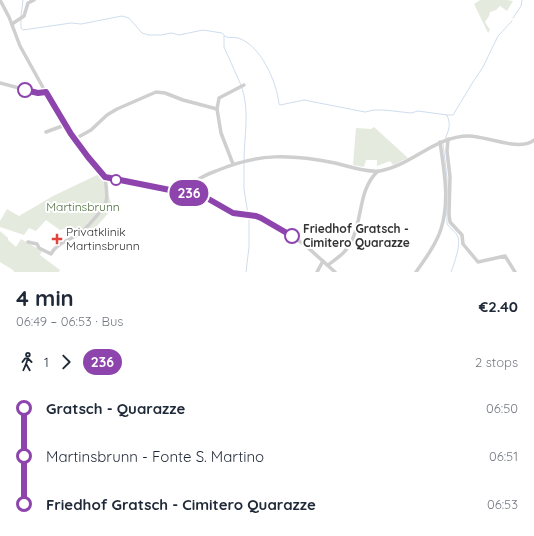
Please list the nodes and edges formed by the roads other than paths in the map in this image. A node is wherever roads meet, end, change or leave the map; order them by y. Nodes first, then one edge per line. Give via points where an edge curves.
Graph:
1 (0, 0) edge
2 (34, 0) edge
3 (12, 24) junction
4 (0, 83) edge
5 (242, 86) dead end
6 (46, 92) junction
7 (217, 109) junction
8 (65, 125) junction
9 (46, 132) dead end
10 (448, 139) junction
11 (75, 140) junction
12 (534, 140) edge
13 (440, 142) junction
14 (233, 164) junction
15 (378, 171) junction
16 (105, 177) junction
17 (185, 193) junction
18 (28, 242) dead end
19 (323, 261) junction
20 (328, 265) junction
21 (317, 272) edge
22 (335, 272) edge
23 (416, 272) edge
24 (515, 272) edge

1 - 3 street
2 - 3 street via 28,3 21,19
3 - 6 street via 20,46
4 - 6 street via 38,93
5 - 7 street via 219,98
6 - 8 street
7 - 11 street via 156,92 117,108
7 - 14 street via 221,133
8 - 9 street
8 - 11 street
10 - 12 street via 470,136 517,144
10 - 13 street
10 - 24 street via 450,222 462,235 463,244 478,262 505,256
11 - 16 street
13 - 15 street via 409,160
13 - 23 street via 446,183 441,228
14 - 15 street via 262,157 283,156
14 - 17 street via 195,181
15 - 20 street via 365,189 354,235 345,251
16 - 17 street
16 - 18 street via 106,202 77,235 54,248 51,254 39,248 37,244
17 - 19 street via 205,197 233,213 261,218 305,245
19 - 20 street
19 - 21 street
20 - 22 street

